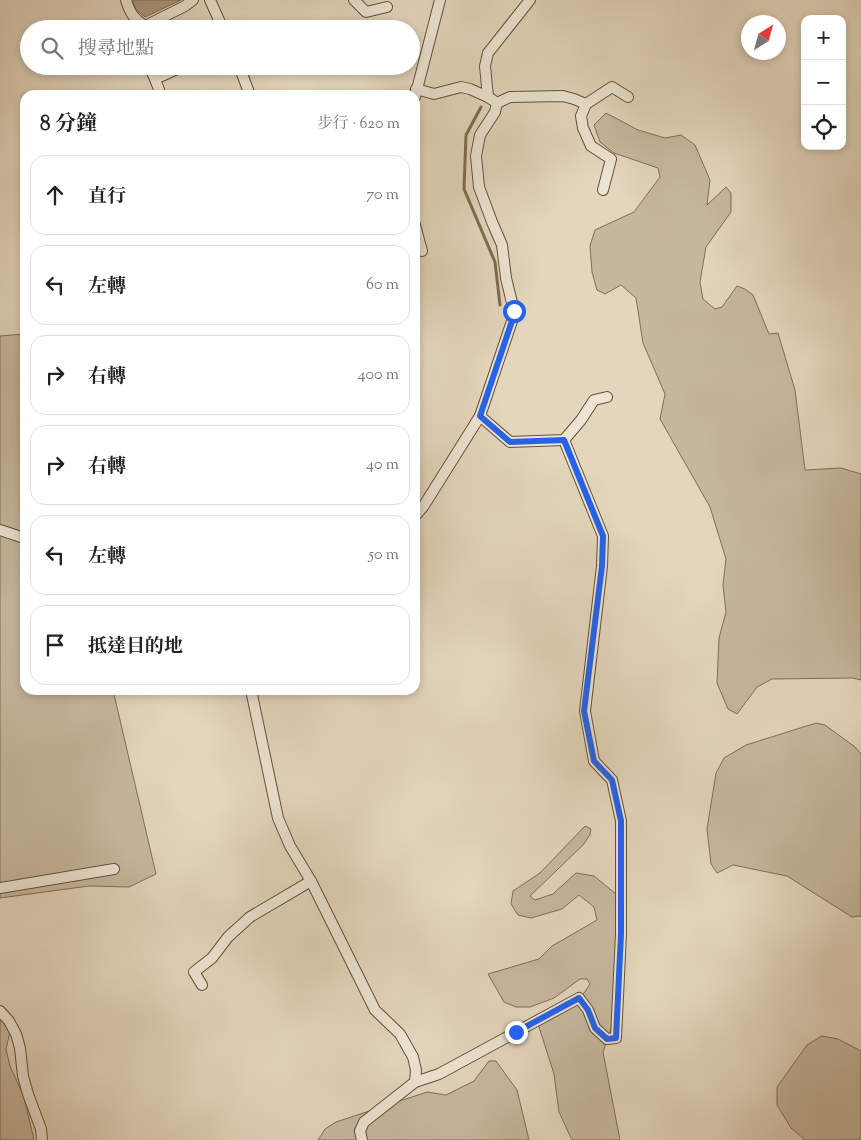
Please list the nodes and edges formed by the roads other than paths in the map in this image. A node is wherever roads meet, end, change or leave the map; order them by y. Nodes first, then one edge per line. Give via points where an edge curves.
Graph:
1 (126, 0) edge
2 (193, 0) edge
3 (210, 0) edge
4 (354, 0) edge
5 (440, 0) edge
6 (530, 0) edge
7 (387, 7) dead end
8 (136, 20) edge
9 (159, 20) edge
10 (219, 20) edge
11 (153, 75) edge
12 (164, 75) edge
13 (242, 75) edge
14 (155, 79) junction
15 (159, 90) edge
16 (248, 90) edge
17 (417, 90) edge
18 (420, 93) edge
19 (488, 97) junction
20 (628, 97) dead end
21 (497, 103) junction
22 (586, 104) junction
23 (603, 190) dead end
24 (420, 244) edge
25 (422, 251) dead end
26 (607, 397) dead end
27 (480, 416) junction
28 (564, 440) junction
29 (420, 510) edge
30 (0, 530) edge
31 (20, 537) edge
32 (252, 695) edge
33 (114, 869) dead end
34 (311, 881) junction
35 (0, 888) edge
36 (202, 985) dead end
37 (0, 1011) edge
38 (415, 1082) junction
39 (42, 1140) edge
40 (362, 1140) edge

1 - 8 street
2 - 9 street
3 - 10 street
4 - 7 street via 366,12
5 - 17 street
6 - 19 street via 488,53 485,66
11 - 14 street
12 - 14 street
13 - 16 street
14 - 15 street
18 - 19 street via 434,94 461,87
19 - 21 street
20 - 22 street via 612,87
21 - 22 street via 510,97 563,96
21 - 27 street via 480,135 476,156 479,187 502,244 514,311
22 - 23 street via 581,116 591,146 611,159
24 - 25 street
26 - 28 street via 594,400
27 - 28 street via 510,442
27 - 29 street
28 - 38 street via 603,536 584,711 594,761 612,780 621,821 621,934 616,1038 607,1039 595,1028 579,998 439,1074
30 - 31 street
32 - 34 street via 278,818
33 - 35 street
34 - 36 street via 250,917 228,937 212,958 194,972
34 - 38 street via 375,1010 400,1034 413,1057
37 - 39 street via 16,1034 23,1076
38 - 40 street via 364,1122 360,1131

